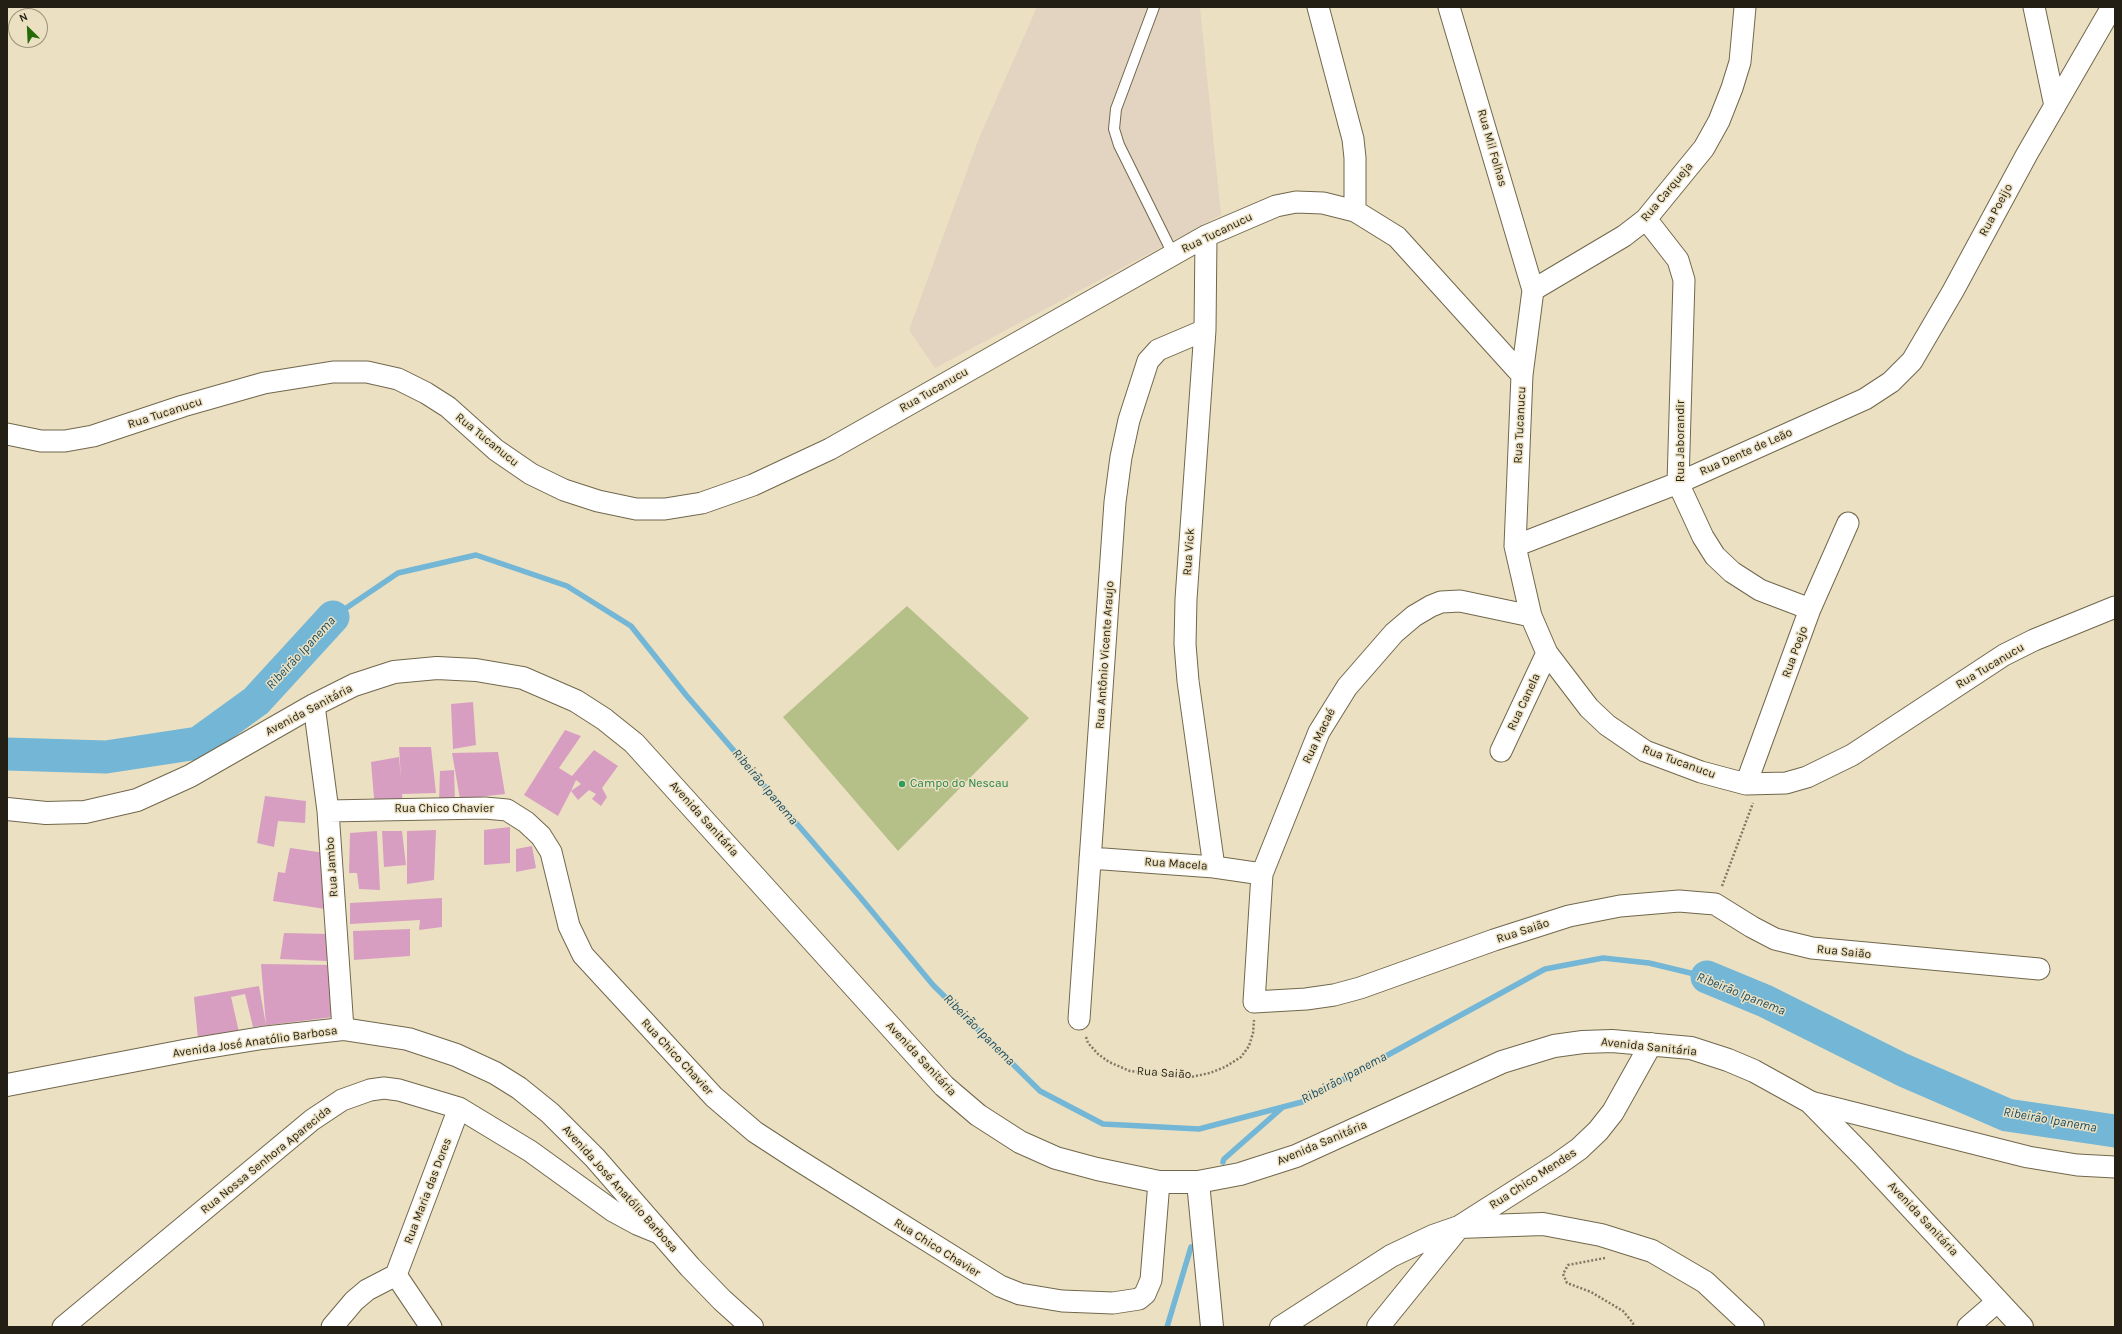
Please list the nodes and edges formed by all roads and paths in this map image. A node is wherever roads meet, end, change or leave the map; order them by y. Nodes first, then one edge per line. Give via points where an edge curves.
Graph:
1 (1154, 7) edge
2 (1318, 7) edge
3 (1449, 7) edge
4 (1745, 7) edge
5 (2034, 7) edge
6 (2112, 7) edge
7 (2055, 106) junction
8 (1355, 211) junction
9 (1646, 219) junction
10 (1206, 236) junction
11 (1173, 254) junction
12 (1533, 290) junction
13 (1205, 330) junction
14 (1522, 375) junction
15 (1865, 399) joint
16 (8, 441) edge
17 (1678, 483) junction
18 (1848, 522) dead end
19 (1515, 546) junction
20 (2115, 607) edge
21 (1810, 610) junction
22 (1531, 616) junction
23 (1548, 653) junction
24 (314, 705) junction
25 (1501, 750) dead end
26 (1753, 785) junction
27 (7, 809) edge
28 (328, 811) junction
29 (1090, 858) junction
30 (1214, 867) junction
31 (1262, 874) junction
32 (1715, 904) junction
33 (2039, 969) dead end
34 (1254, 1002) junction
35 (1079, 1019) joint
36 (343, 1029) junction
37 (1651, 1044) junction
38 (7, 1085) edge
39 (1810, 1102) junction
40 (460, 1108) junction
41 (2115, 1167) edge
42 (1159, 1182) junction
43 (1198, 1182) junction
44 (1460, 1227) junction
45 (659, 1233) junction
46 (1610, 1258) dead end
47 (396, 1275) junction
48 (1998, 1301) junction
49 (63, 1327) edge
50 (332, 1327) edge
51 (431, 1327) edge
52 (752, 1327) edge
53 (1212, 1327) edge
54 (1281, 1327) edge
55 (1378, 1327) edge
56 (1633, 1327) edge
57 (1753, 1327) edge
58 (1968, 1327) edge
59 (2022, 1327) edge

1 - 11 lane via 1116,109 1114,129 1119,145
2 - 8 street via 1353,139
3 - 12 street, Rua Mil Folhas
4 - 9 street, Rua Carqueja via 1740,62 1719,120 1704,148
5 - 7 street
6 - 7 street, Rua Poeijo
7 - 15 street, Rua Poeijo via 1912,361 1891,382
8 - 10 street, Rua Tucanucu via 1323,203 1296,202 1253,214
8 - 14 street, Rua Tucanucu via 1397,237
9 - 12 street, Rua Carqueja via 1624,236
9 - 17 street, Rua Jaborandir via 1678,260 1684,280
10 - 11 street, Rua Tucanucu
10 - 13 street, Rua Vick
11 - 16 street, Rua Tucanucu via 830,449 753,485 702,503 665,509 636,509 564,490 531,474 496,450 448,407 426,393 398,380 367,372 333,372 264,383 183,406 93,436 66,441
12 - 14 street
13 - 29 street, Rua Antônio Vicente Araujo via 1176,341 1152,355 1145,368 1129,420 1115,502
13 - 30 street, Rua Vick via 1185,644
14 - 19 street, Rua Tucanucu
15 - 17 street, Rua Dente de Leão
17 - 19 street, Rua Dente de Leão
17 - 21 street, Rua Jaborandir via 1703,537 1715,556 1732,572 1760,590
18 - 21 street, Rua Poejo
19 - 22 street, Rua Tucanucu
20 - 26 street, Rua Tucanucu via 2034,640 2004,656 1826,769 1786,783
21 - 26 street, Rua Poejo
22 - 23 street, Rua Tucanucu
22 - 31 street, Rua Macaé via 1450,600 1422,610 1394,633 1347,687 1326,719 1310,752
23 - 25 street, Rua Canela
23 - 26 street, Rua Tucanucu via 1589,708 1628,740 1661,758 1701,772
24 - 27 street, Avenida Sanitária via 190,776 137,800 85,812 46,813
24 - 28 street, Rua Jambo
24 - 42 street, Avenida Sanitária via 354,685 394,672 437,668 476,670 523,678 576,701 621,731 663,773 949,1091 978,1115 1020,1142 1056,1158
26 - 32 path
28 - 36 street, Rua Jambo
28 - 42 street, Rua Chico Chavier via 485,808 507,810 526,822 541,836 551,852 569,926 583,955 714,1096 735,1115 795,1158 1000,1286 1020,1294 1088,1303 1132,1302 1145,1294 1149,1289
29 - 30 street, Rua Macela
29 - 35 street, Rua Antônio Vicente Araujo
30 - 31 street, Rua Macela
31 - 34 street, Rua Macaé
32 - 33 street, Rua Saião via 1752,928 1775,939 1812,948
32 - 34 street, Rua Saião via 1679,902 1595,910 1494,940 1360,988 1306,999
34 - 35 path, Rua Saião via 1253,1033 1249,1046 1241,1057 1210,1073 1191,1076 1130,1071 1109,1062 1088,1043
36 - 38 street, Avenida José Anatólio Barbosa via 262,1038 189,1050
36 - 45 street, Avenida José Anatólio Barbosa via 408,1039 456,1055 519,1088 572,1134
37 - 39 street, Avenida Sanitária via 1691,1048 1728,1060 1778,1083
37 - 43 street, Avenida Sanitária via 1612,1041 1554,1046 1502,1062 1296,1156 1240,1174
37 - 44 street, Rua Chico Mendes via 1612,1112 1598,1131 1579,1149
39 - 41 street via 2028,1157 2077,1165
39 - 48 street, Avenida Sanitária
40 - 45 street, Rua Nossa Senhora Aparecida via 530,1151 613,1211
40 - 47 street, Rua Maria das Dores
40 - 49 street, Rua Nossa Senhora Aparecida via 417,1094 384,1088 342,1100 312,1120
42 - 43 street, Avenida Sanitária
43 - 53 street
44 - 54 street via 1433,1236 1391,1256
44 - 55 street
44 - 57 street via 1552,1224 1601,1235 1652,1251 1705,1282
45 - 52 street, Avenida José Anatólio Barbosa via 722,1300
46 - 56 path via 1568,1265 1563,1274 1567,1283 1591,1292 1623,1311 1633,1323
47 - 50 street via 367,1290
47 - 51 street
48 - 58 street
48 - 59 street, Avenida Sanitária

